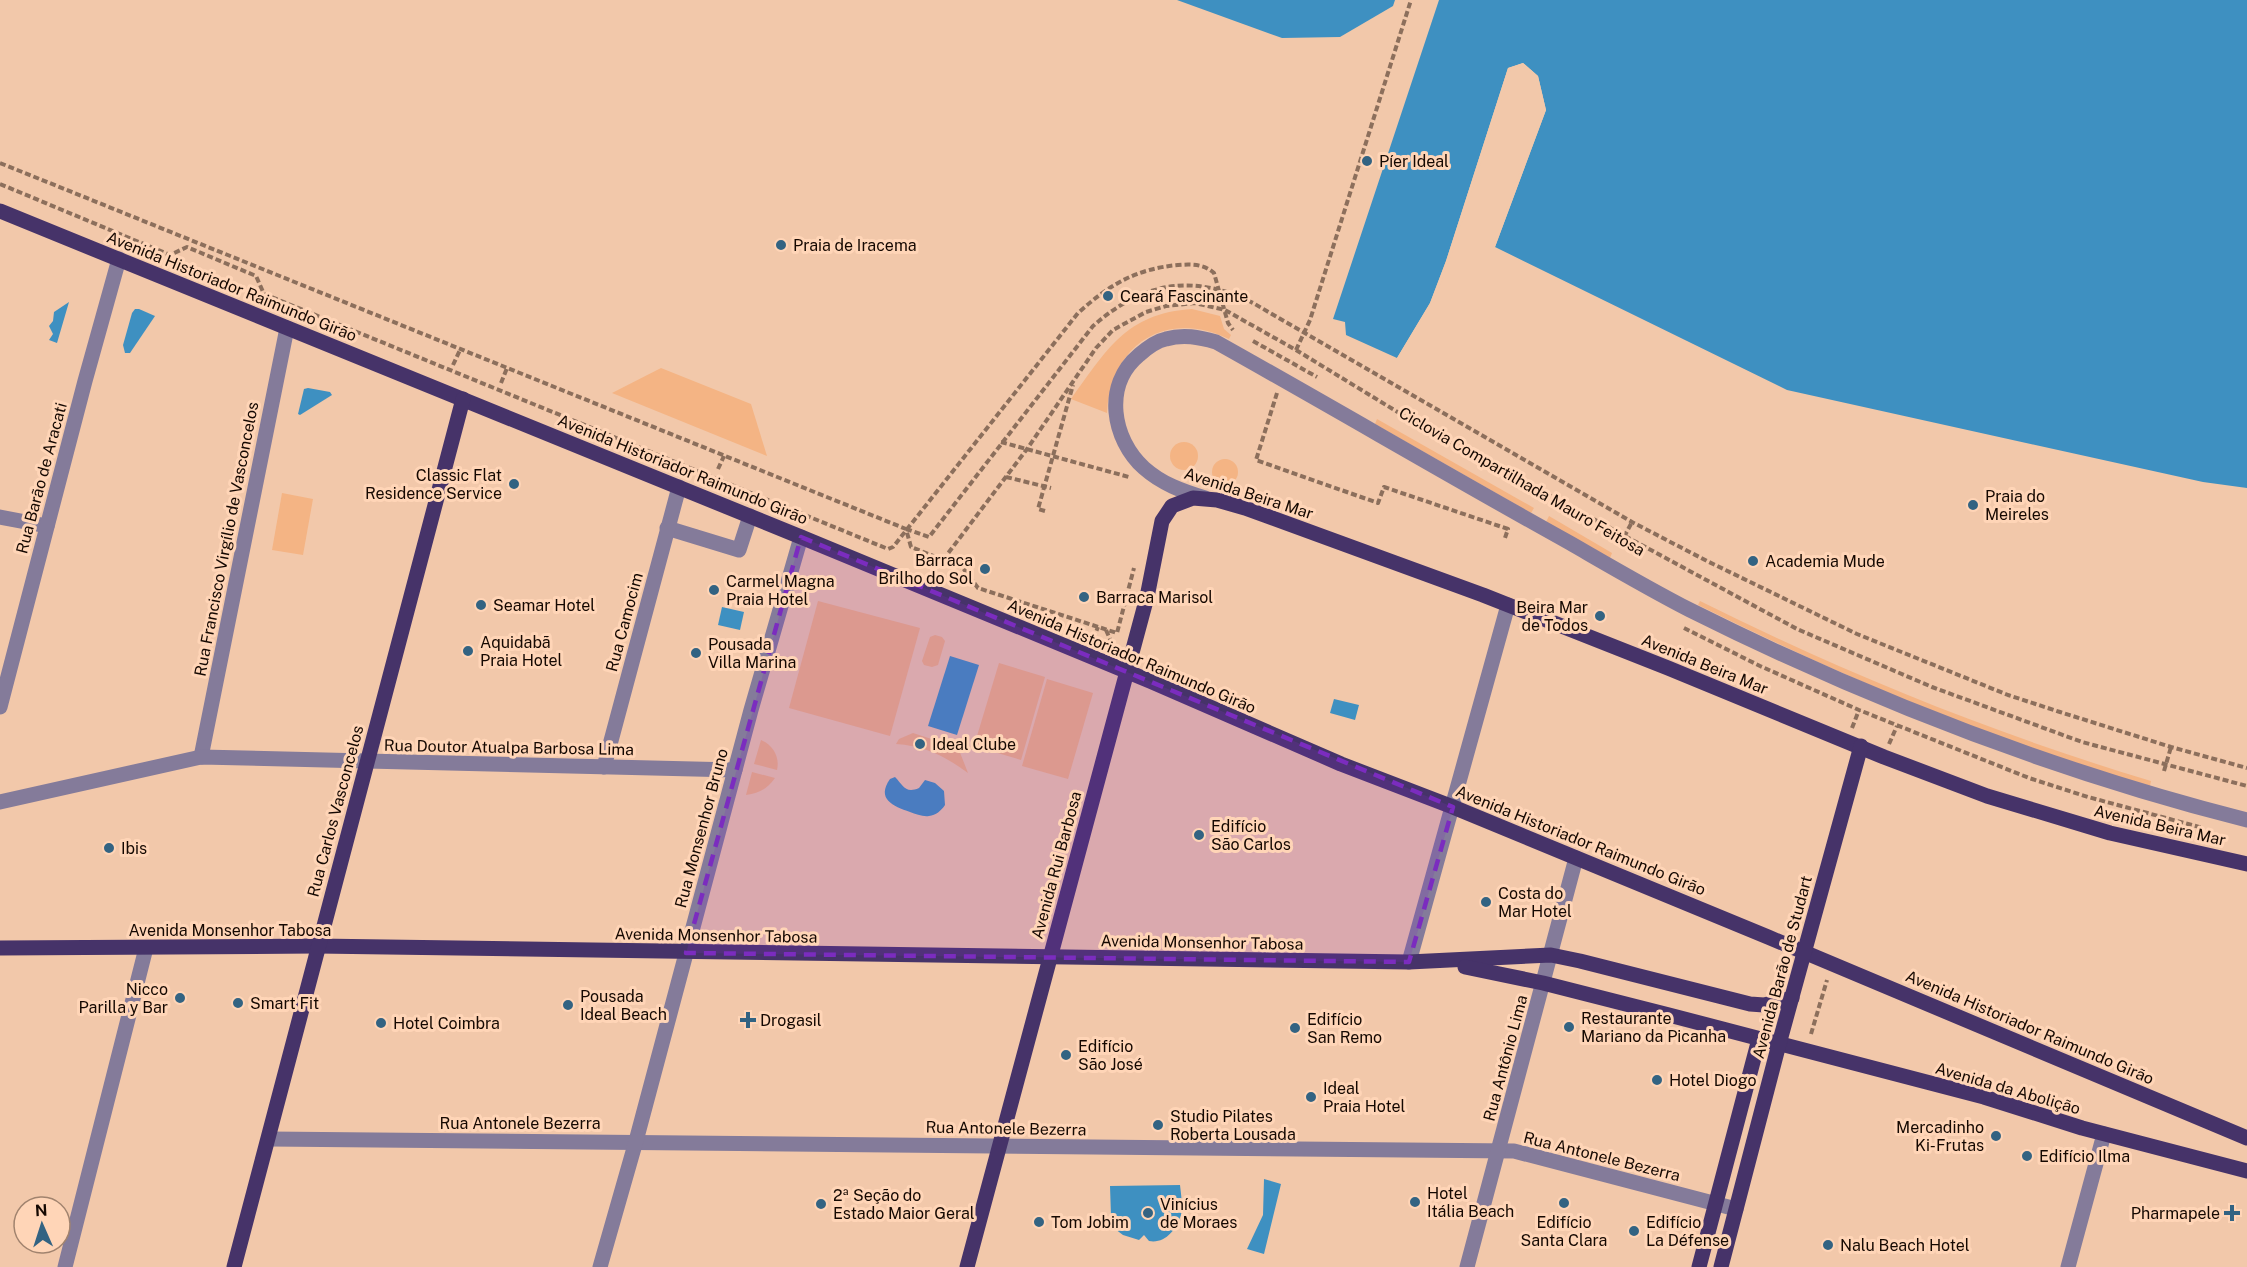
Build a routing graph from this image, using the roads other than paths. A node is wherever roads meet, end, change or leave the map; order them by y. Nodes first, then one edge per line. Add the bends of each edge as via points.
1 (0, 212) edge
2 (119, 259) junction
3 (287, 328) junction
4 (463, 399) junction
5 (679, 487) junction
6 (1205, 498) junction
7 (750, 516) junction
8 (0, 517) edge
9 (47, 526) junction
10 (667, 528) junction
11 (801, 537) junction
12 (1508, 605) junction
13 (1126, 672) junction
14 (0, 707) edge
15 (1861, 746) junction
16 (201, 757) junction
17 (367, 761) junction
18 (604, 767) junction
19 (735, 770) junction
20 (0, 802) edge
21 (1453, 807) junction
22 (2247, 820) edge
23 (1576, 858) junction
24 (2247, 864) edge
25 (317, 946) junction
26 (0, 948) edge
27 (146, 948) junction
28 (1804, 952) junction
29 (686, 953) junction
30 (1551, 956) junction
31 (1049, 958) junction
32 (1409, 962) junction
33 (1432, 962) junction
34 (1543, 982) junction
35 (1792, 998) junction
36 (1759, 1039) junction
37 (1779, 1044) junction
38 (2104, 1134) junction
39 (2247, 1138) edge
40 (269, 1139) junction
41 (636, 1142) junction
42 (1000, 1146) junction
43 (1499, 1152) junction
44 (2247, 1171) edge
45 (1715, 1204) junction
46 (1736, 1209) junction
47 (65, 1267) edge
48 (234, 1267) edge
49 (600, 1267) edge
50 (967, 1267) edge
51 (1467, 1267) edge
52 (1699, 1267) edge
53 (1721, 1267) edge
54 (2068, 1267) edge

1 - 2 main road, Avenida Historiador Raimundo Girão
2 - 3 main road, Avenida Historiador Raimundo Girão
2 - 9 street, Rua Barão de Aracati
3 - 4 main road, Avenida Historiador Raimundo Girão
3 - 16 street, Rua Francisco Virgílio de Vasconcelos
4 - 5 main road, Avenida Historiador Raimundo Girão
4 - 17 main road, Rua Carlos Vasconcelos
5 - 7 main road, Avenida Historiador Raimundo Girão
5 - 10 street, Rua Camocim
6 - 12 main road, Avenida Beira Mar via 1245,508
6 - 13 main road, Avenida Rui Barbosa via 1179,502 1162,521 1147,597
6 - 22 street, Avenida Beira Mar via 1158,479 1133,456 1120,434 1116,398 1122,376 1132,360 1165,339 1197,337 1216,342 1618,570 1770,649 1938,722 2063,767
7 - 10 street via 739,550
7 - 11 main road, Avenida Historiador Raimundo Girão
8 - 9 street
9 - 14 street, Rua Barão de Aracati
10 - 18 street, Rua Camocim
11 - 13 main road, Avenida Historiador Raimundo Girão
11 - 19 street, Rua Monsenhor Bruno
12 - 15 main road, Avenida Beira Mar
12 - 21 street
13 - 21 main road, Avenida Historiador Raimundo Girão
13 - 31 main road, Avenida Rui Barbosa
15 - 24 main road, Avenida Beira Mar via 2026,809 2110,833
15 - 28 main road, Avenida Barão de Studart
16 - 17 street, Rua Doutor Atualpa Barbosa Lima
16 - 20 street, Rua Doutor Atualpa Barbosa Lima
17 - 18 street, Rua Doutor Atualpa Barbosa Lima
17 - 25 main road, Rua Carlos Vasconcelos
18 - 19 street, Rua Doutor Atualpa Barbosa Lima
19 - 29 street, Rua Monsenhor Bruno
21 - 23 main road, Avenida Historiador Raimundo Girão
21 - 32 street
23 - 28 main road, Avenida Historiador Raimundo Girão
23 - 30 street, Rua Antônio Lima
25 - 27 main road, Avenida Monsenhor Tabosa
25 - 29 main road, Avenida Monsenhor Tabosa
25 - 40 main road, Rua Carlos Vasconcelos
26 - 27 main road, Avenida Monsenhor Tabosa
27 - 47 street
28 - 35 main road, Avenida Barão de Studart
28 - 39 main road, Avenida Historiador Raimundo Girão
29 - 31 main road, Avenida Monsenhor Tabosa
29 - 41 street, Rua Monsenhor Bruno
30 - 33 main road, Avenida Monsenhor Tabosa
30 - 34 street, Rua Antônio Lima
30 - 35 main road, Avenida Monsenhor Tabosa via 1750,1004
31 - 32 main road, Avenida Monsenhor Tabosa
31 - 42 main road, Avenida Rui Barbosa
32 - 33 main road, Avenida Monsenhor Tabosa
33 - 34 main road, Avenida Monsenhor Tabosa
34 - 36 main road, Avenida Monsenhor Tabosa
34 - 43 street, Rua Antônio Lima
35 - 37 main road, Avenida Barão de Studart
36 - 37 main road, Avenida da Abolição
36 - 45 main road, Avenida Barão de Studart
37 - 38 main road, Avenida da Abolição
37 - 46 main road, Avenida Barão de Studart
38 - 44 main road, Avenida da Abolição
38 - 54 street
40 - 41 street, Rua Antonele Bezerra
40 - 48 main road, Rua Carlos Vasconcelos
41 - 42 street, Rua Antonele Bezerra
41 - 49 street, Rua Monsenhor Bruno
42 - 43 street, Rua Antonele Bezerra
42 - 50 main road, Avenida Rui Barbosa
43 - 45 street, Rua Antonele Bezerra via 1519,1152
43 - 51 street, Rua Antônio Lima
45 - 46 street, Rua Antonele Bezerra
45 - 52 main road, Avenida Barão de Studart
46 - 53 main road, Avenida Barão de Studart

